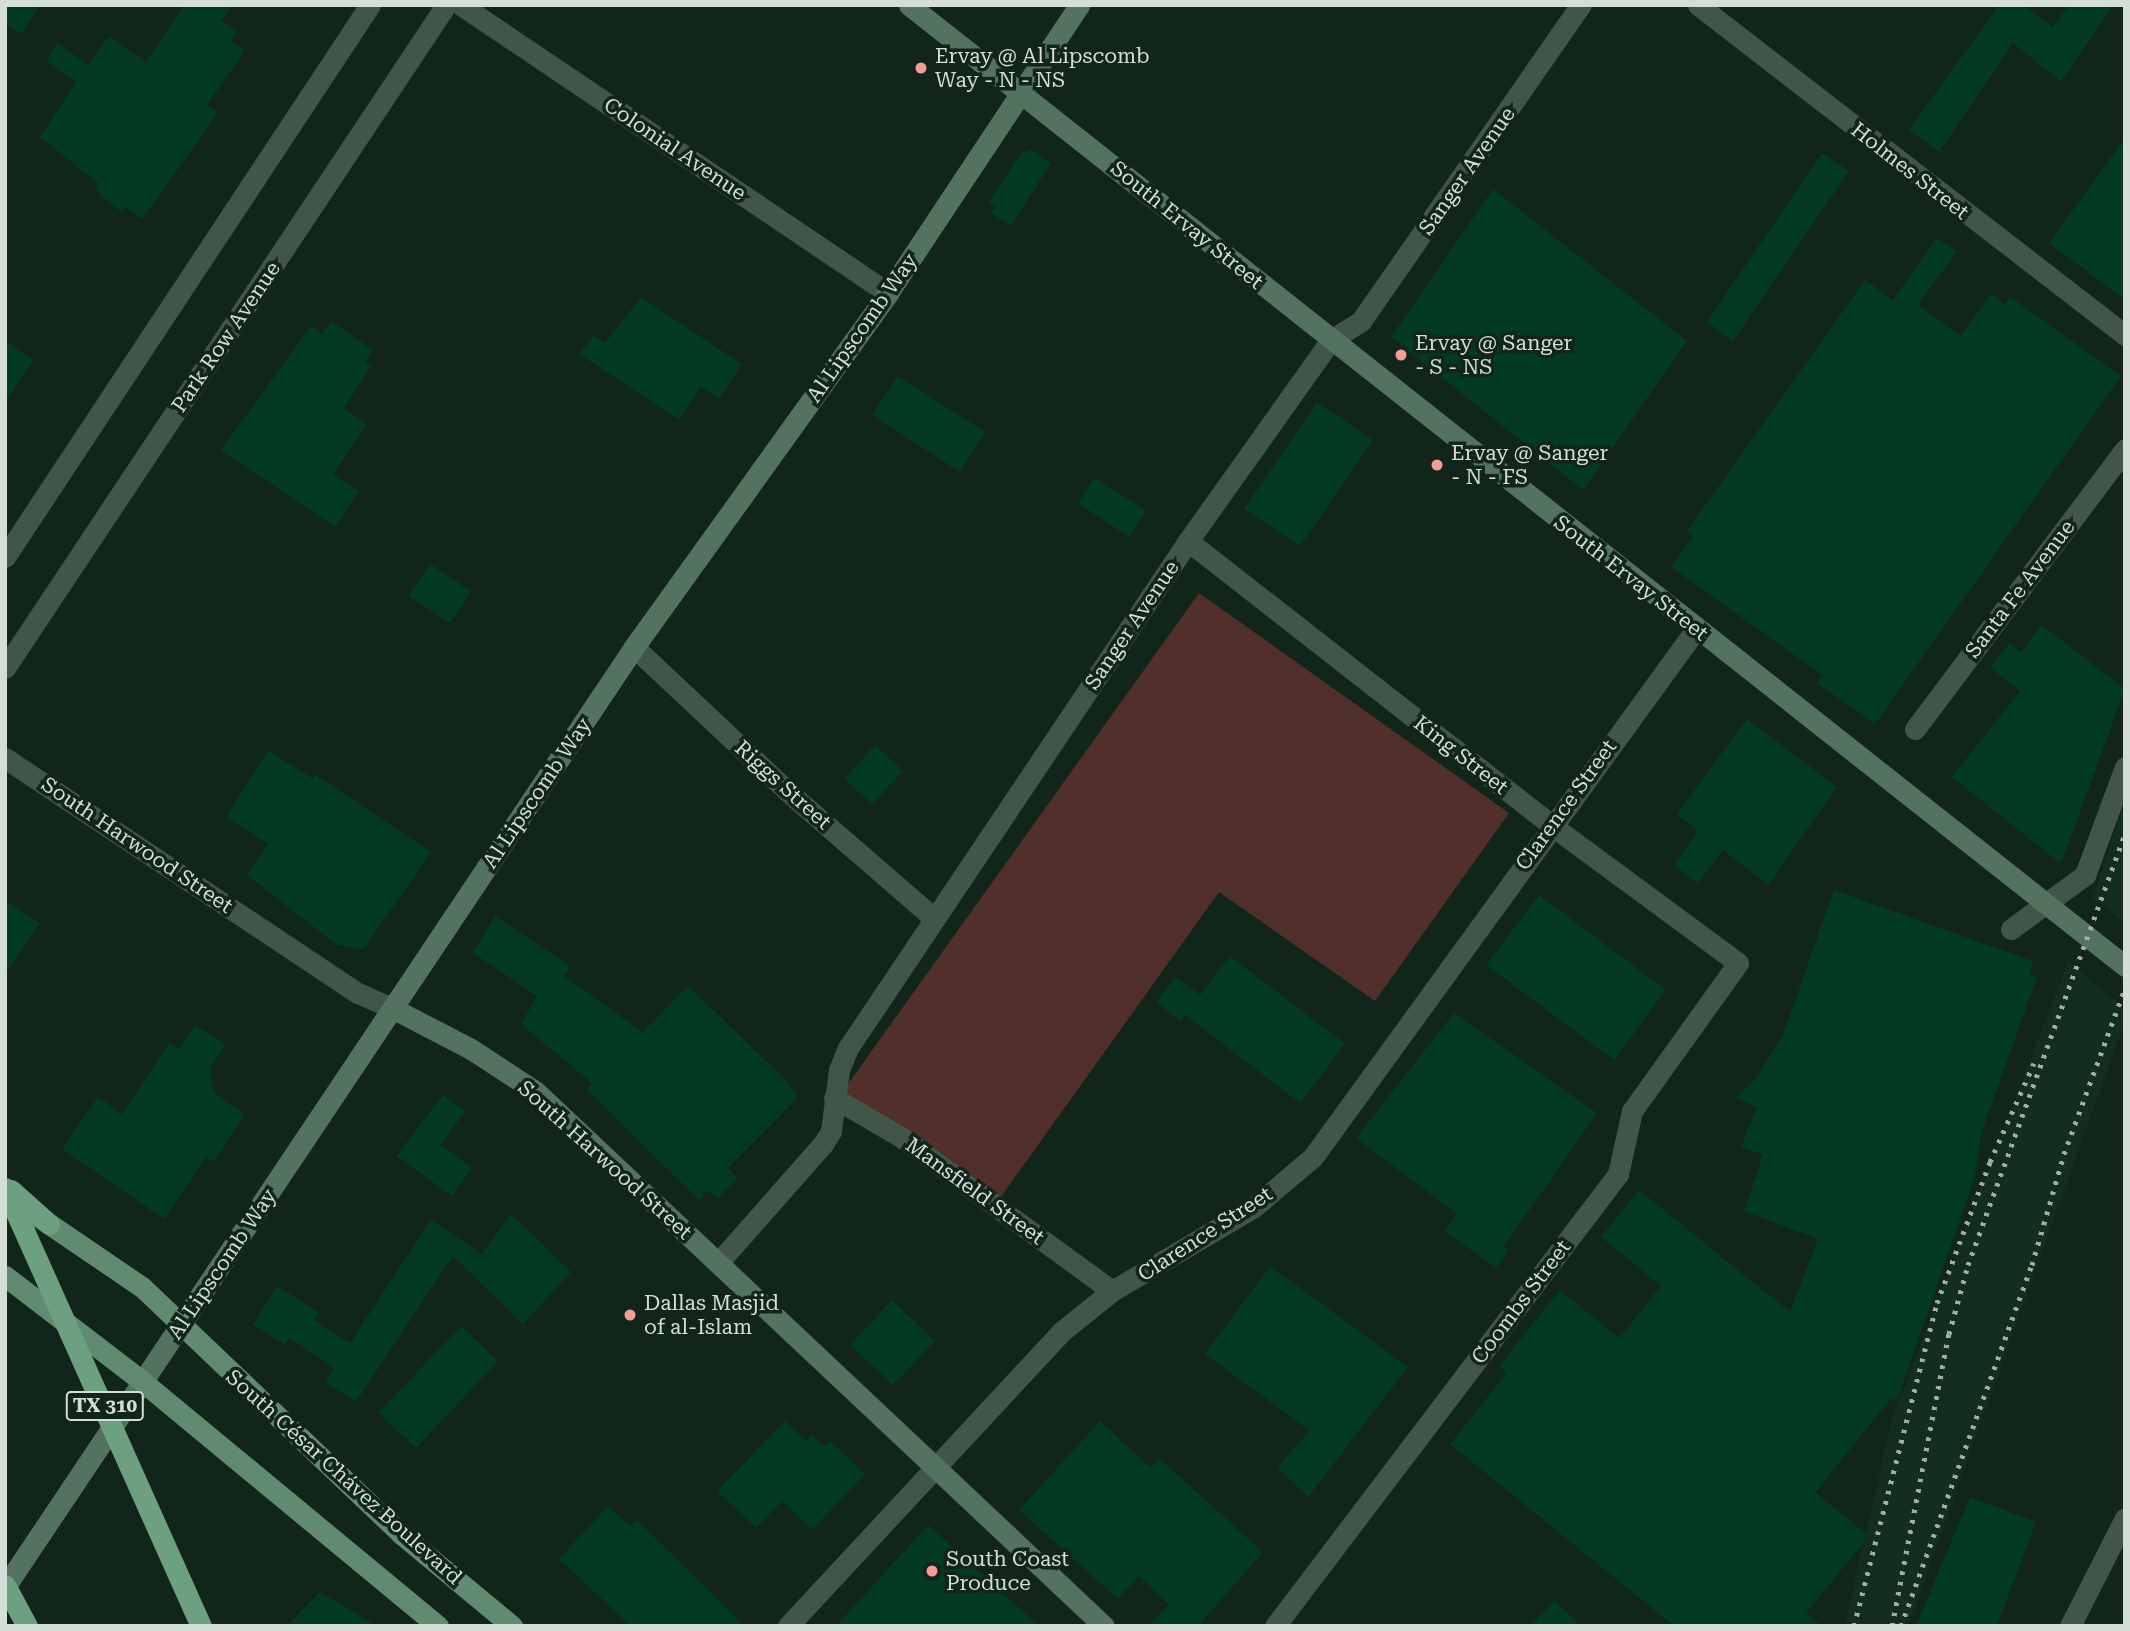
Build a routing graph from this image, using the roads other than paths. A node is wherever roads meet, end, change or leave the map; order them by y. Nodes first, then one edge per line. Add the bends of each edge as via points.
1 (370, 5) edge
2 (446, 5) edge
3 (461, 5) edge
4 (909, 5) edge
5 (1079, 5) edge
6 (1581, 5) edge
7 (1698, 5) edge
8 (1022, 93) junction
9 (888, 293) junction
10 (2125, 335) edge
11 (1331, 340) junction
12 (2125, 449) edge
13 (1188, 541) junction
14 (5, 557) edge
15 (1696, 629) junction
16 (634, 647) junction
17 (5, 668) edge
18 (1915, 729) dead end
19 (5, 758) edge
20 (2125, 767) edge
21 (1551, 825) junction
22 (935, 919) junction
23 (2011, 929) dead end
24 (1738, 963) joint
25 (2125, 966) edge
26 (394, 1009) junction
27 (834, 1098) junction
28 (5, 1186) edge
29 (5, 1194) edge
30 (49, 1224) junction
31 (718, 1263) junction
32 (5, 1276) edge
33 (1112, 1292) junction
34 (181, 1323) junction
35 (143, 1382) junction
36 (938, 1468) junction
37 (2125, 1518) edge
38 (2117, 1551) edge
39 (5, 1586) edge
40 (27, 1626) edge
41 (201, 1626) edge
42 (438, 1626) edge
43 (512, 1626) edge
44 (788, 1626) edge
45 (1104, 1626) edge
46 (1275, 1626) edge
47 (2070, 1626) edge

1 - 14 street
2 - 17 street, Park Row Avenue
3 - 9 street, Colonial Avenue
4 - 8 street, South Ervay Street
5 - 8 street, Al Lipscomb Way
6 - 11 street, Sanger Avenue via 1361,321
7 - 10 street, Holmes Street
8 - 9 street, Al Lipscomb Way
8 - 11 street, South Ervay Street
9 - 16 street, Al Lipscomb Way
11 - 13 street, Sanger Avenue
11 - 15 street, South Ervay Street
12 - 18 street, Santa Fe Avenue
13 - 21 street, King Street
13 - 22 street, Sanger Avenue
15 - 21 street, Clarence Street
15 - 25 street, South Ervay Street
16 - 22 street, Riggs Street via 794,797
16 - 26 street, Al Lipscomb Way
19 - 26 street, South Harwood Street via 358,993
20 - 23 street via 2091,864 2075,883
21 - 24 street, King Street
21 - 33 street, Clarence Street via 1313,1157 1254,1207
22 - 27 street, Sanger Avenue via 848,1048
24 - 46 street, Coombs Street via 1632,1111 1618,1174
26 - 31 street, South Harwood Street via 471,1049 535,1091
26 - 34 street, Al Lipscomb Way
27 - 31 street, Sanger Avenue via 831,1131 823,1144
27 - 33 street, Mansfield Street via 901,1137
28 - 30 highway
28 - 41 highway, TX 310
29 - 30 main road, South César Chávez Boulevard
30 - 34 main road, South César Chávez Boulevard via 142,1287
31 - 36 street, South Harwood Street
32 - 35 main road
33 - 36 street, Clarence Street via 1060,1332
34 - 35 street, Al Lipscomb Way
34 - 43 main road, South César Chávez Boulevard via 400,1533
35 - 39 street, Al Lipscomb Way
35 - 42 main road
36 - 44 street, Clarence Street
36 - 45 street, South Harwood Street
37 - 38 street
38 - 47 street
39 - 40 highway

